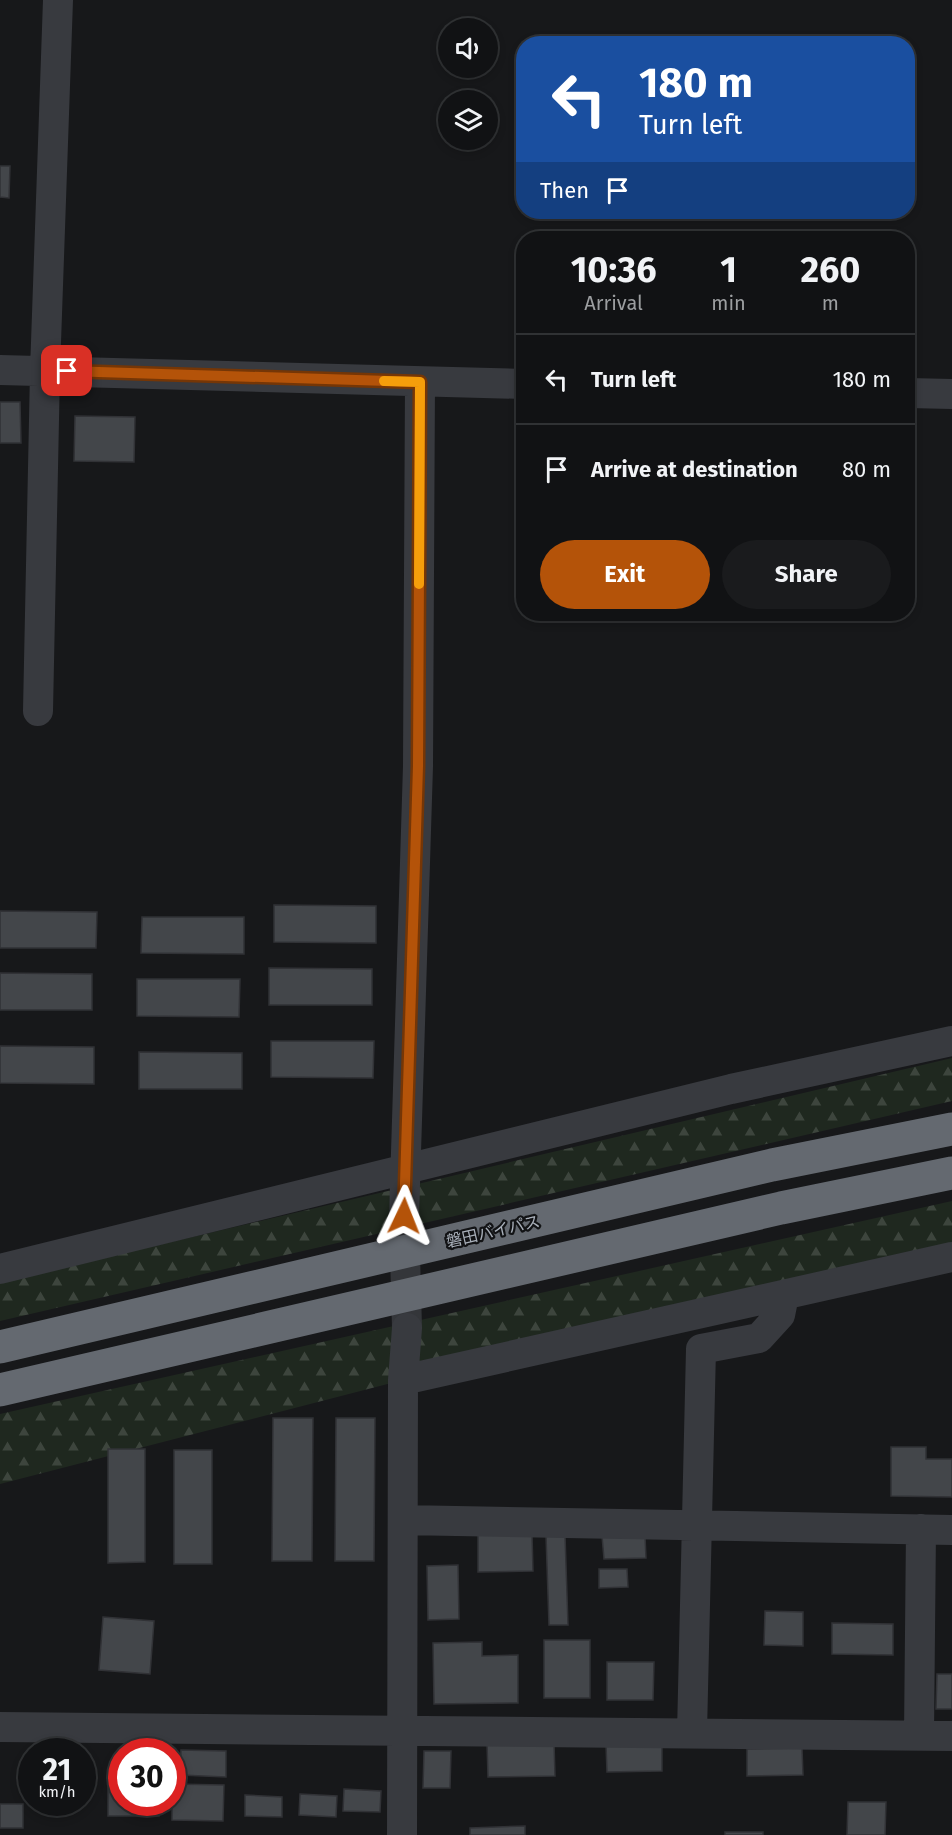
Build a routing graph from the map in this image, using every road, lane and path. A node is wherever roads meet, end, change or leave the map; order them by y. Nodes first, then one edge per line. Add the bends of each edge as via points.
1 (58, 0) edge
2 (0, 370) edge
3 (45, 371) junction
4 (420, 382) junction
5 (516, 384) edge
6 (915, 393) edge
7 (952, 394) edge
8 (38, 711) dead end
9 (952, 1041) edge
10 (952, 1129) edge
11 (406, 1170) junction
12 (952, 1173) edge
13 (404, 1216) tunnel mouth
14 (952, 1257) edge
15 (0, 1269) edge
16 (784, 1295) junction
17 (407, 1328) tunnel mouth
18 (0, 1347) edge
19 (403, 1380) junction
20 (0, 1390) edge
21 (403, 1520) junction
22 (697, 1525) junction
23 (921, 1530) junction
24 (952, 1530) edge
25 (0, 1727) edge
26 (402, 1729) junction
27 (692, 1733) junction
28 (919, 1735) junction
29 (952, 1736) edge
30 (402, 1835) edge

1 - 3 street
2 - 3 street
3 - 4 street
3 - 8 street
4 - 5 street
4 - 11 street via 418,766
6 - 7 street
9 - 11 street via 789,1076
10 - 18 highway, 磐田バイパス via 772,1165
11 - 13 street
11 - 15 street
12 - 20 highway via 781,1208
14 - 16 street
16 - 19 street
16 - 22 street via 780,1315 759,1338 701,1349
17 - 19 street
19 - 21 street
21 - 22 street
21 - 26 street
22 - 23 street
22 - 27 street
23 - 24 street
23 - 28 street
25 - 26 street
26 - 27 street
26 - 30 street
27 - 28 street
28 - 29 street

